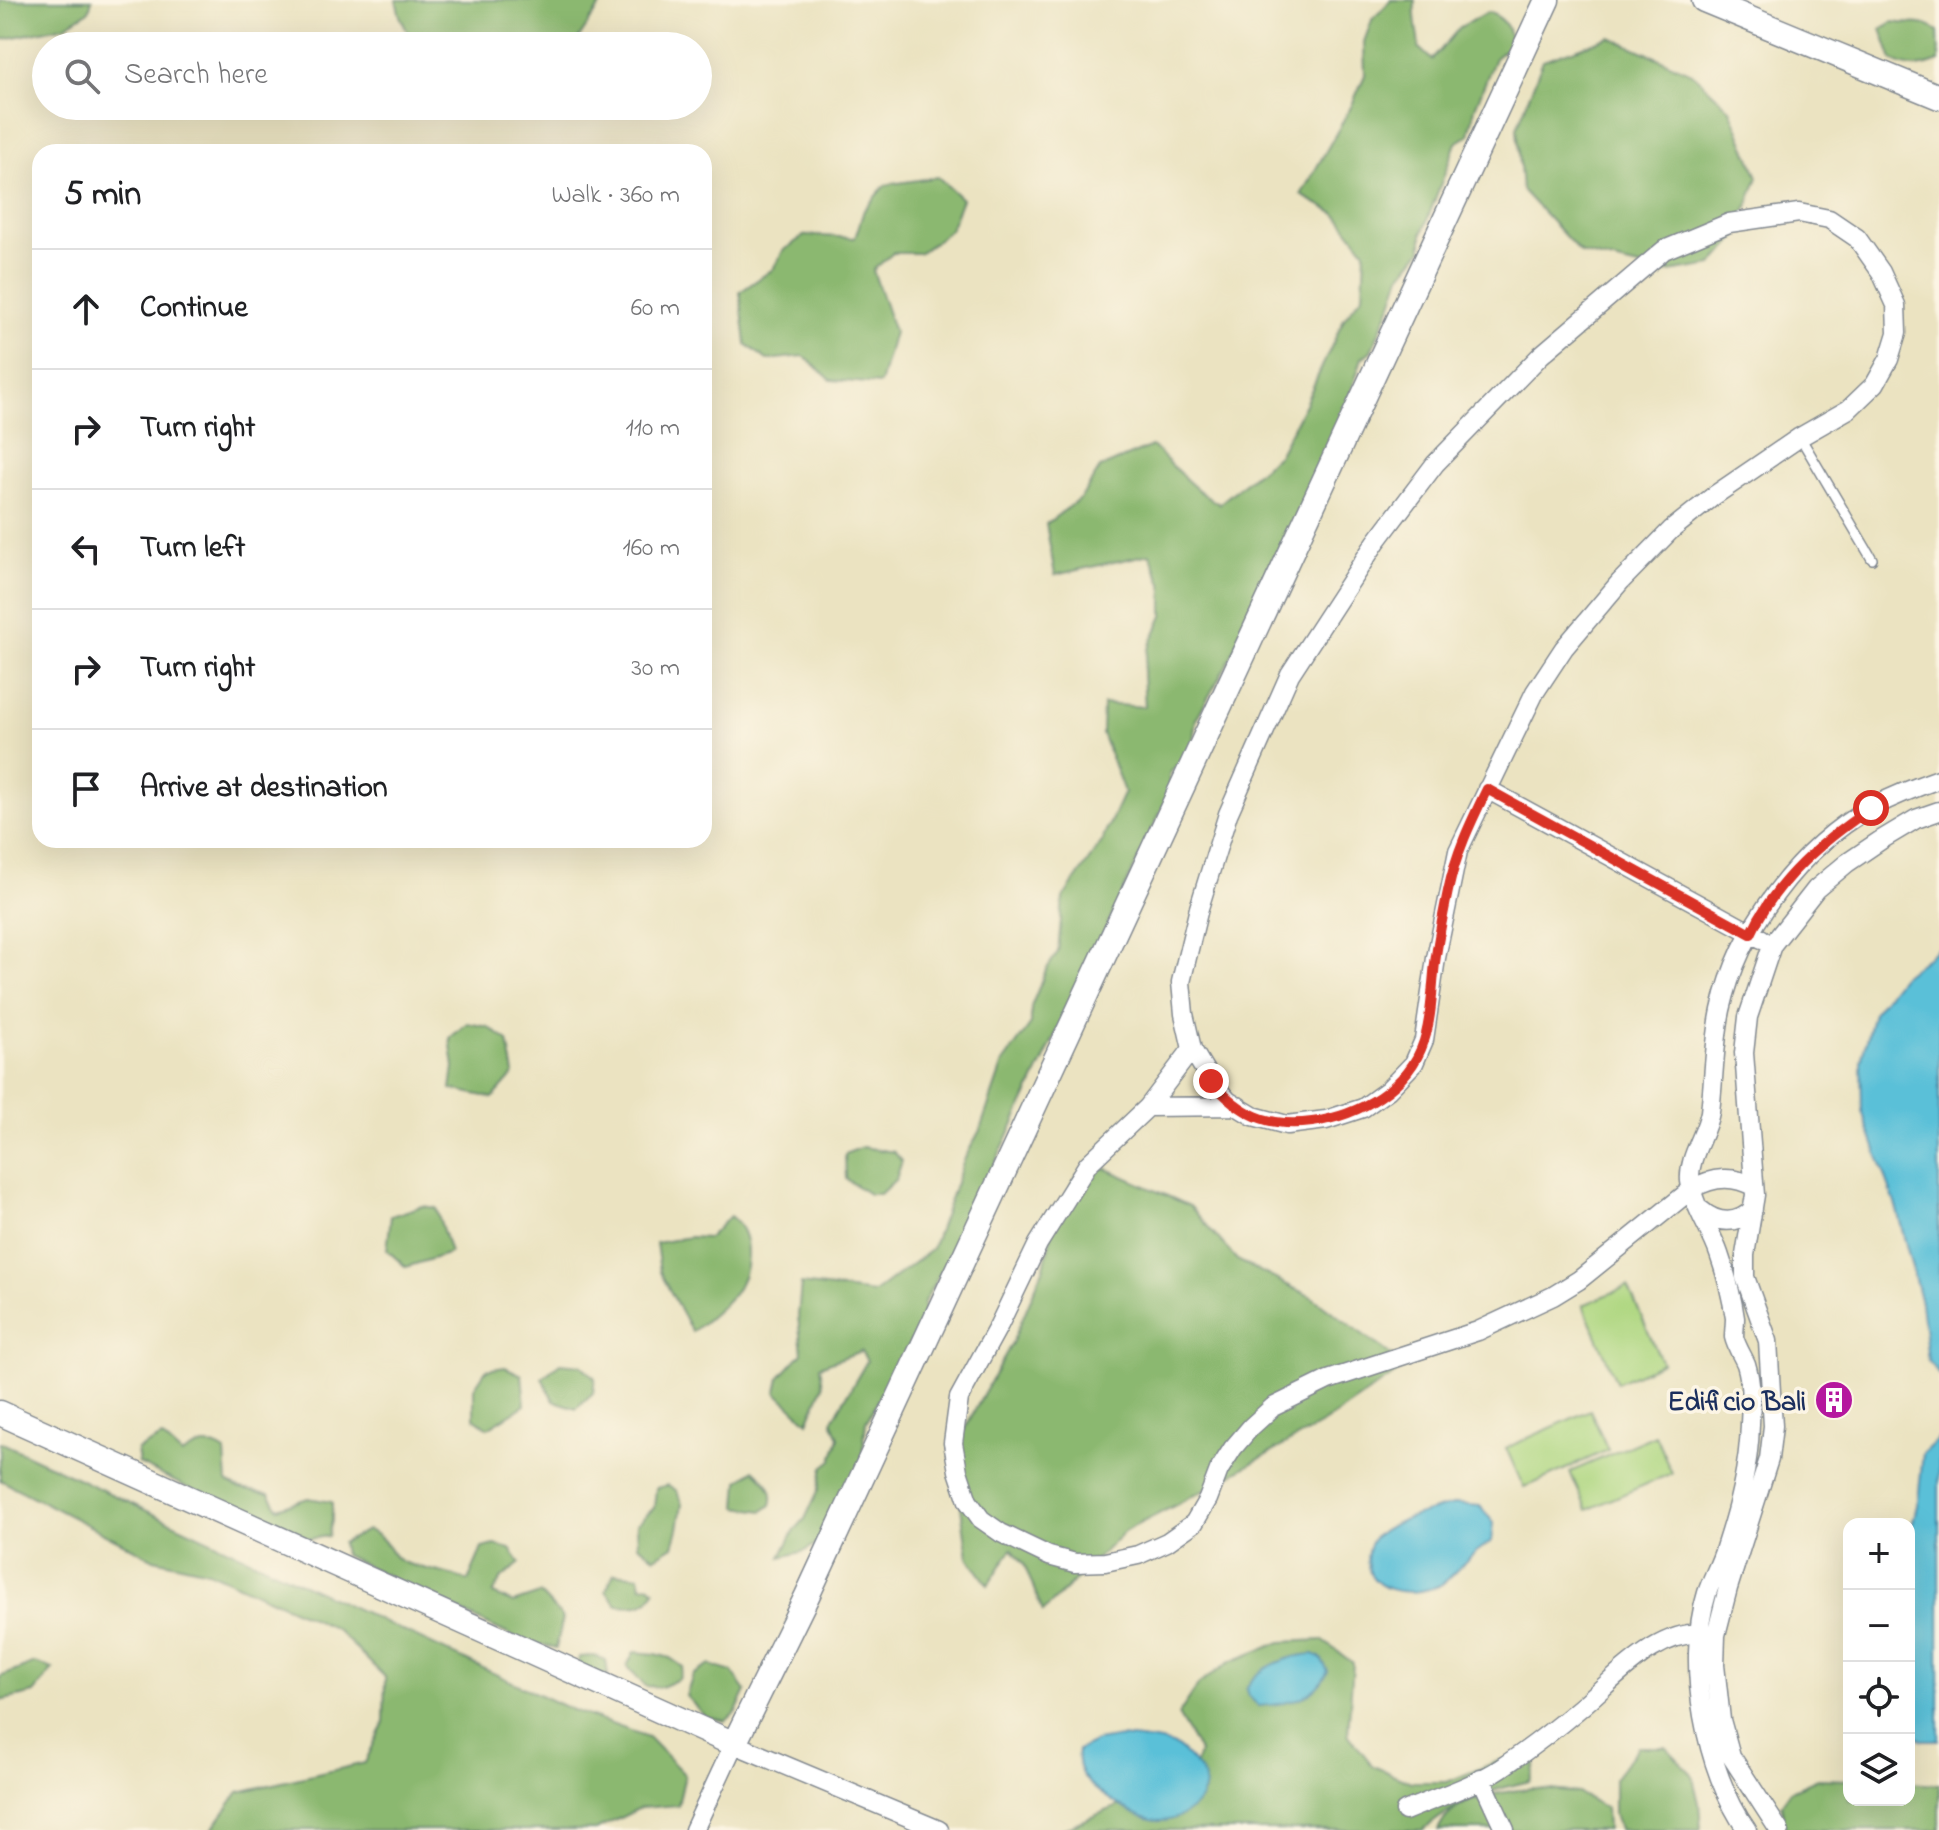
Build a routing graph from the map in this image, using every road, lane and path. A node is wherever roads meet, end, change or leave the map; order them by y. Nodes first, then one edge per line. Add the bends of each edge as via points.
1 (1547, 0) edge
2 (1704, 0) edge
3 (1939, 97) edge
4 (1800, 437) junction
5 (1872, 559) dead end
6 (1939, 779) edge
7 (1487, 789) junction
8 (1939, 811) edge
9 (1751, 934) junction
10 (1772, 945) junction
11 (1192, 1049) junction
12 (1238, 1106) junction
13 (1148, 1107) junction
14 (1754, 1187) junction
15 (1692, 1189) junction
16 (1753, 1209) junction
17 (1701, 1210) junction
18 (1758, 1316) junction
19 (1735, 1320) junction
20 (1768, 1344) junction
21 (1740, 1350) junction
22 (0, 1413) edge
23 (1708, 1634) junction
24 (734, 1744) junction
25 (1738, 1768) junction
26 (1719, 1774) junction
27 (1481, 1778) junction
28 (1405, 1811) dead end
29 (694, 1830) edge
30 (939, 1830) edge
31 (1505, 1830) edge
32 (1747, 1830) edge
33 (1779, 1830) edge

1 - 24 street
2 - 3 street
4 - 5 lane
4 - 7 street via 1671,530 1620,582 1535,692
4 - 11 street via 1849,409 1875,384 1897,333 1896,305 1881,272 1857,238 1829,219 1799,213 1729,223 1664,250 1541,355 1435,464 1376,542 1290,674 1228,814 1199,908 1181,982
6 - 9 street via 1871,808 1840,830 1803,861
7 - 9 street
7 - 12 street via 1458,851 1424,1040 1414,1063 1363,1108 1326,1120 1287,1125
8 - 10 street via 1916,819 1847,863 1816,889
9 - 10 street
9 - 15 street via 1721,1010 1709,1114 1691,1167
10 - 14 street via 1748,1017 1744,1053
11 - 12 street via 1211,1081
11 - 13 street
12 - 13 street
13 - 15 street via 1088,1164 1038,1244 959,1398 953,1443 968,1501 1001,1533 1075,1563 1138,1555 1194,1523 1233,1448 1273,1407 1328,1380 1478,1331 1553,1296
14 - 15 street via 1724,1179
14 - 16 street
15 - 17 street
16 - 17 street via 1730,1221
16 - 18 street via 1745,1266
17 - 19 street via 1720,1256
18 - 19 street
18 - 20 street
19 - 21 street
20 - 21 street via 1757,1352
20 - 23 street via 1773,1397 1769,1459
21 - 23 street via 1750,1397 1747,1464 1725,1550 1707,1593
22 - 24 street
23 - 25 street via 1721,1720
23 - 26 street via 1697,1663
23 - 27 street via 1661,1644 1642,1654 1566,1720
24 - 29 street
24 - 30 street
25 - 26 street
25 - 33 street
26 - 32 street
27 - 28 street
27 - 31 street

